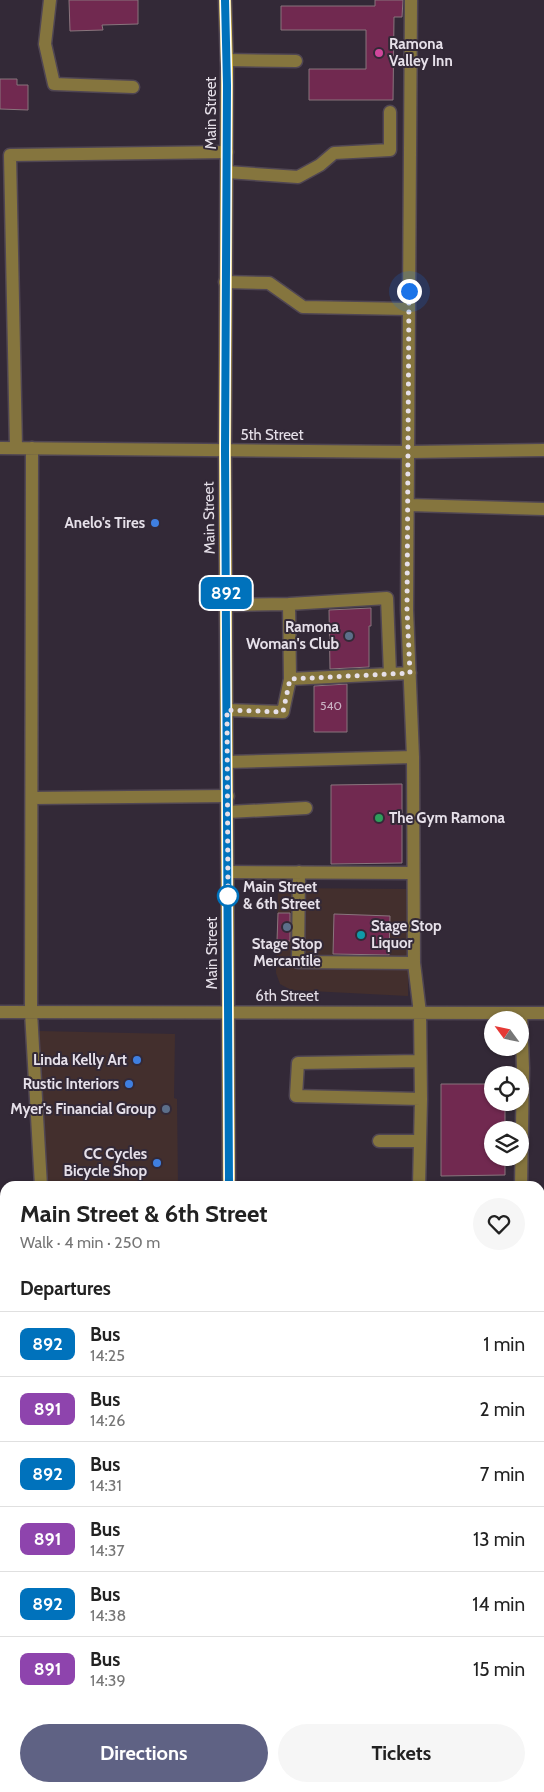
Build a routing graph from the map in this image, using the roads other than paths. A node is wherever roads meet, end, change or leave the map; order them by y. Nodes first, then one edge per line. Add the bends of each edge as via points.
1 (50, 0) edge
2 (225, 0) edge
3 (411, 0) edge
4 (227, 60) junction
5 (296, 61) dead end
6 (133, 87) dead end
7 (390, 112) dead end
8 (227, 152) junction
9 (227, 172) junction
10 (225, 282) junction
11 (409, 309) junction
12 (0, 448) edge
13 (16, 448) junction
14 (32, 448) junction
15 (544, 450) edge
16 (225, 451) junction
17 (410, 452) junction
18 (409, 505) junction
19 (544, 509) edge
20 (289, 604) junction
21 (226, 605) junction
22 (410, 673) junction
23 (390, 674) junction
24 (290, 679) junction
25 (227, 710) junction
26 (413, 757) junction
27 (227, 762) junction
28 (228, 796) junction
29 (32, 798) junction
30 (306, 808) dead end
31 (228, 812) junction
32 (228, 872) junction
33 (299, 872) junction
34 (414, 873) junction
35 (414, 963) junction
36 (0, 1012) edge
37 (31, 1012) junction
38 (229, 1012) junction
39 (420, 1013) junction
40 (484, 1013) edge
41 (529, 1013) edge
42 (544, 1013) edge
43 (523, 1056) edge
44 (420, 1061) junction
45 (421, 1099) junction
46 (378, 1141) dead end
47 (420, 1141) junction
48 (41, 1181) edge
49 (229, 1181) edge
50 (419, 1181) edge
51 (522, 1181) edge

1 - 6 street via 45,44 54,84
2 - 4 main road, Main Street
3 - 11 street
4 - 5 street
4 - 8 main road, Main Street
7 - 9 street via 390,150 334,153 298,177
8 - 9 main road, Main Street
8 - 13 street via 10,155
9 - 10 main road, Main Street
10 - 11 street via 270,283 303,307
10 - 16 main road, Main Street
11 - 17 street
12 - 13 street, 5th Street
13 - 14 street, 5th Street
14 - 16 street, 5th Street
14 - 29 street
15 - 17 street, 5th Street
16 - 17 street, 5th Street
16 - 21 main road, Main Street
17 - 18 street
18 - 19 street
18 - 22 street via 407,610
20 - 21 street
20 - 23 street via 387,598
20 - 24 street
21 - 25 main road, Main Street
22 - 23 street
22 - 26 street
23 - 24 street
24 - 25 street via 283,712
25 - 27 main road, Main Street
26 - 27 street
26 - 34 street
27 - 28 main road, Main Street
28 - 29 street
28 - 31 main road, Main Street
29 - 37 street
30 - 31 street
31 - 32 main road, Main Street
32 - 33 street
32 - 38 main road, Main Street
33 - 34 street
33 - 35 street via 298,962
34 - 35 street
35 - 39 street
36 - 37 street, 6th Street
37 - 38 street, 6th Street
37 - 48 street
38 - 39 street, 6th Street
38 - 49 main road, Main Street
39 - 40 street, 6th Street
39 - 44 street
41 - 42 street, 6th Street
43 - 51 street
44 - 45 street
44 - 45 street via 298,1063 296,1096
45 - 47 street
46 - 47 street
47 - 50 street

